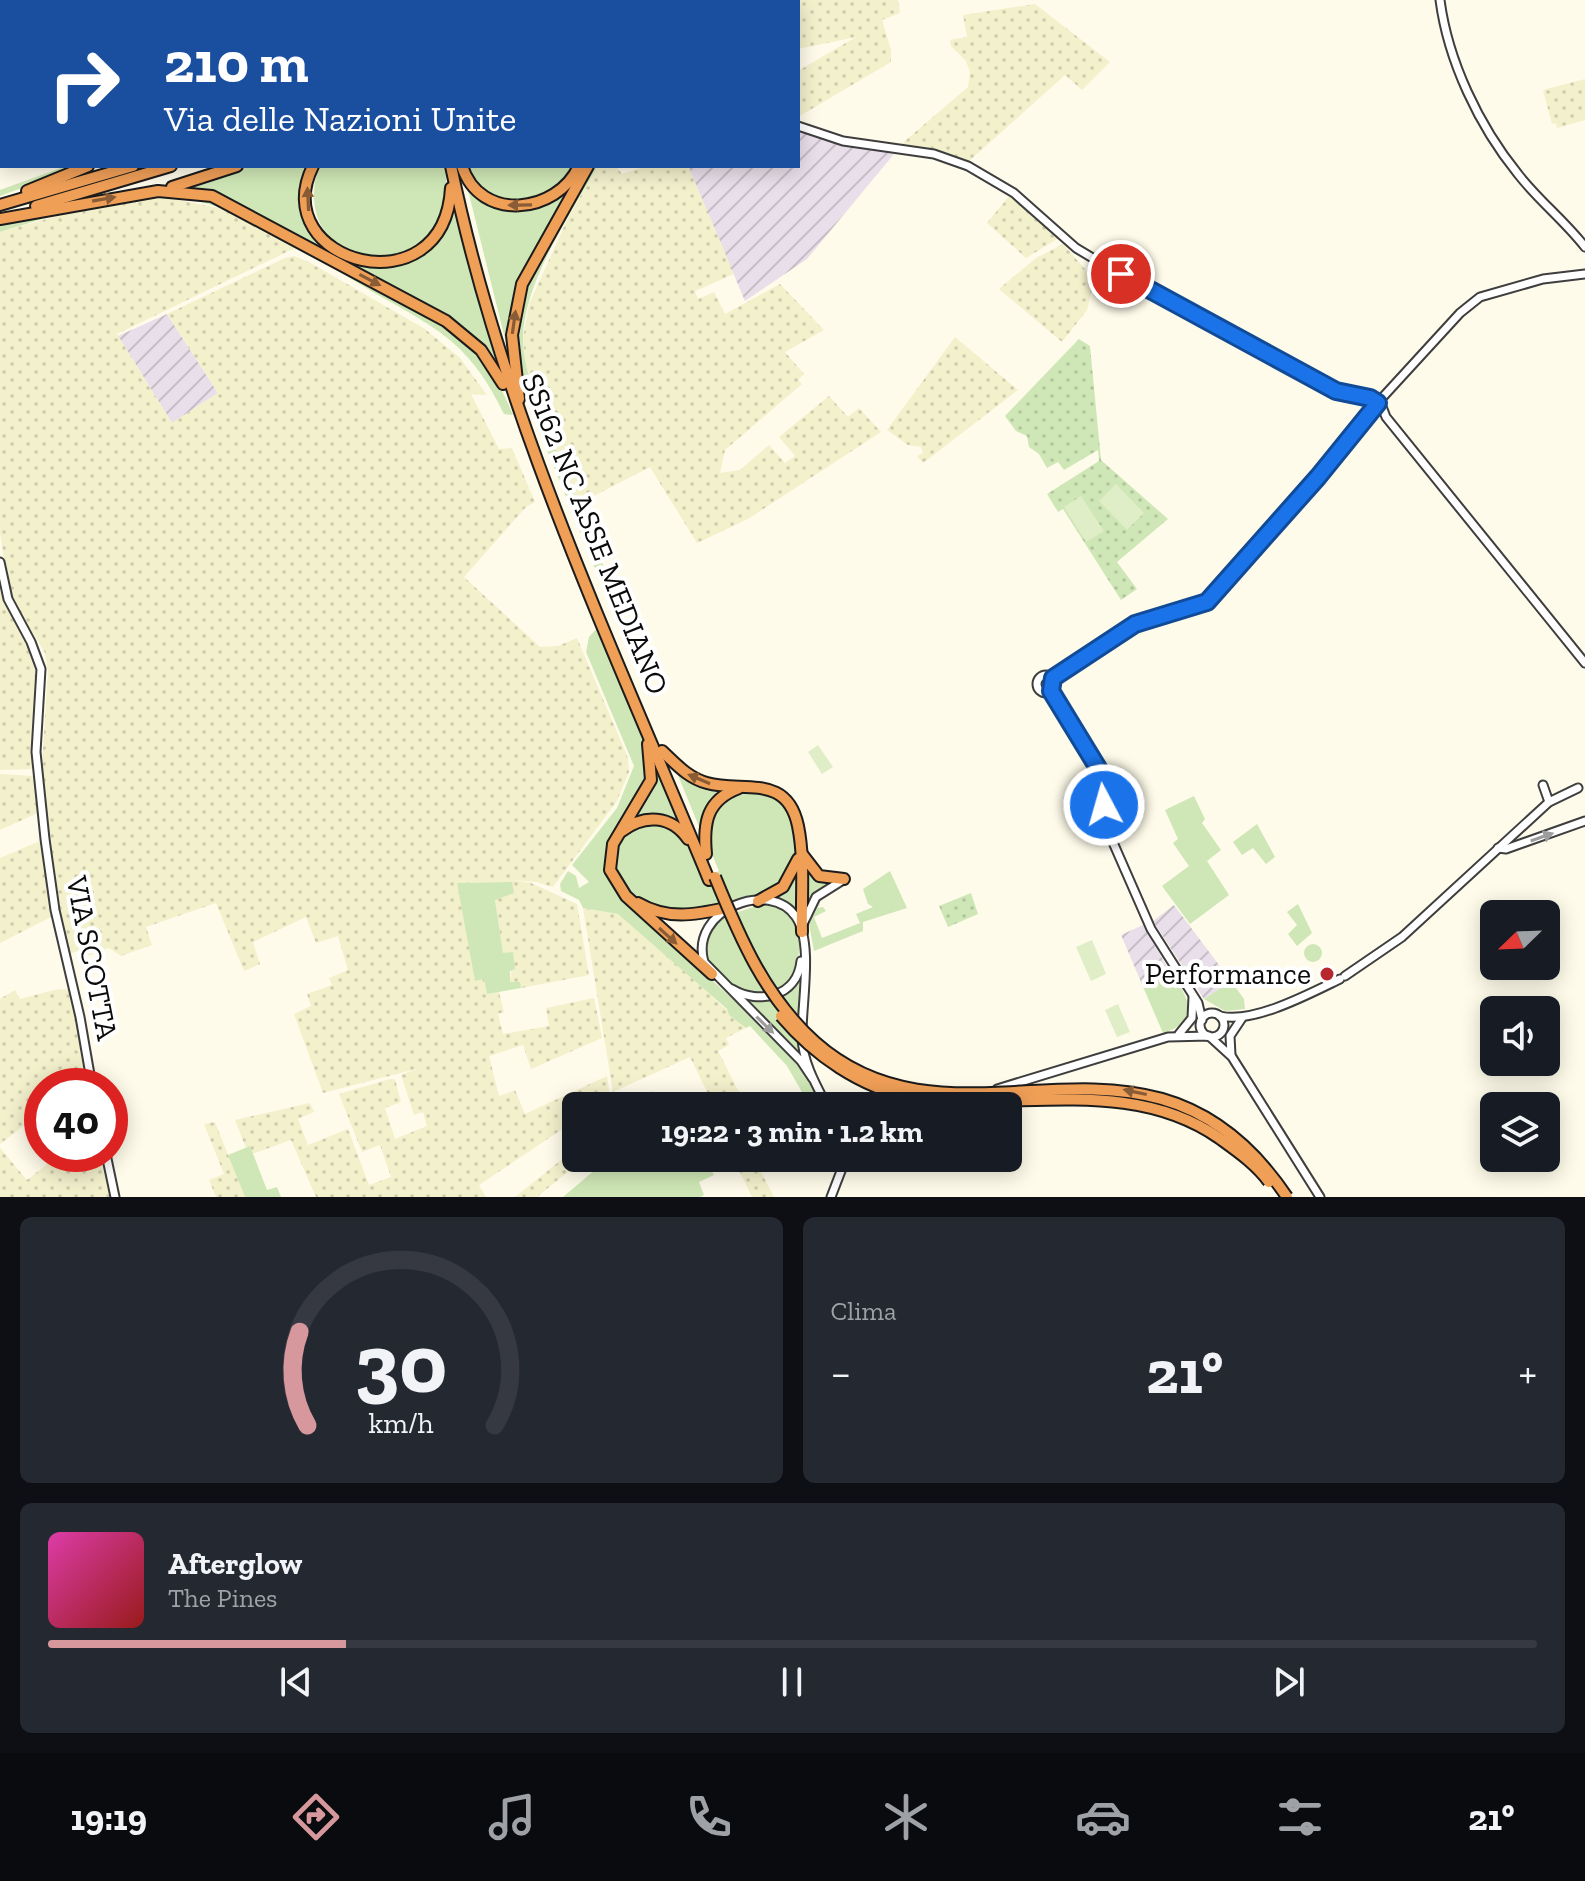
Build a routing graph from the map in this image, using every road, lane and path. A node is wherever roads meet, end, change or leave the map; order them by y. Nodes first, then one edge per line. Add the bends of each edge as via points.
1 (1440, 0) edge
2 (800, 127) edge
3 (83, 168) edge
4 (126, 168) edge
5 (164, 168) edge
6 (231, 168) edge
7 (313, 168) edge
8 (450, 168) edge
9 (450, 168) edge
10 (460, 168) edge
11 (461, 168) edge
12 (578, 168) edge
13 (587, 168) edge
14 (158, 191) junction
15 (0, 203) edge
16 (0, 218) edge
17 (1585, 247) edge
18 (1585, 274) edge
19 (1379, 401) junction
20 (517, 402) junction
21 (0, 562) edge
22 (1585, 663) edge
23 (1053, 678) junction
24 (1051, 691) junction
25 (644, 722) junction
26 (662, 751) junction
27 (1105, 783) junction
28 (745, 785) junction
29 (1543, 785) dead end
30 (1580, 788) edge
31 (1112, 791) junction
32 (1104, 797) junction
33 (1549, 802) junction
34 (1585, 821) edge
35 (1103, 824) junction
36 (617, 835) junction
37 (1500, 846) junction
38 (800, 850) junction
39 (702, 853) junction
40 (712, 879) junction
41 (844, 879) joint
42 (626, 896) junction
43 (758, 901) junction
44 (726, 908) junction
45 (802, 932) junction
46 (803, 946) junction
47 (712, 974) junction
48 (723, 984) junction
49 (1195, 999) junction
50 (1216, 1014) junction
51 (1242, 1018) junction
52 (1202, 1020) junction
53 (1222, 1033) junction
54 (1179, 1034) junction
55 (1209, 1036) junction
56 (1230, 1055) junction
57 (89, 1068) edge
58 (813, 1079) junction
59 (820, 1092) edge
60 (985, 1092) edge
61 (110, 1172) edge
62 (841, 1174) edge
63 (115, 1197) edge
64 (831, 1197) edge
65 (1279, 1197) edge
66 (1287, 1197) edge
67 (1320, 1197) edge

1 - 17 street via 1452,54 1496,143
2 - 19 street via 843,141 934,154 968,166 1014,193 1076,248 1159,298 1209,319 1336,391
3 - 15 highway
4 - 15 highway
5 - 16 highway
6 - 14 highway
8 -> 7 highway via 451,199 435,236 410,256 379,263 339,253 316,230 306,200
9 - 20 highway, SS162 NC ASSE MEDIANO via 488,322
10 - 20 highway, SS162 NC ASSE MEDIANO
12 -> 11 highway via 555,196 522,206 488,198
20 -> 13 highway via 512,335 522,284
16 -> 14 highway
14 -> 20 highway via 193,192 233,205 446,321 481,350
18 - 19 street via 1543,279 1480,297
19 - 22 street via 1386,417
19 - 23 street via 1207,602 1148,618
20 - 25 highway, SS162 NC ASSE MEDIANO
20 - 26 highway, SS162 NC ASSE MEDIANO
21 - 57 street, VIA SCOTTA via 8,599 41,669 36,752 45,839
23 - 24 street
23 - 24 street via 1043,675 1037,682 1043,692
24 - 27 street
25 - 36 highway via 651,780
25 - 39 highway, SS162 NC ASSE MEDIANO
28 -> 26 highway via 701,781
26 - 39 highway, SS162 NC ASSE MEDIANO
27 - 31 street
27 - 32 street
28 - 38 highway via 766,788 790,806
28 - 39 highway via 723,795 707,814
29 - 33 street
30 - 33 street
31 - 32 street
31 - 35 street via 1117,798
32 - 35 street via 1103,808 1094,817
33 - 37 street
37 -> 34 street via 1506,849
35 - 49 street via 1151,929
36 - 39 highway via 643,819 660,819 679,828
36 - 42 highway via 610,870
37 - 51 street via 1402,937 1342,978
38 - 41 highway via 819,876
38 - 43 highway via 788,882
38 - 45 highway
39 - 40 highway, SS162 NC ASSE MEDIANO
40 - 65 highway, SS162 NC ASSE MEDIANO, bridge via 745,963 761,989 814,1050 872,1085 913,1098 1121,1101 1166,1110 1240,1153
66 -> 40 highway, SS162 NC ASSE MEDIANO, bridge via 1239,1140 1165,1099 1105,1088 949,1094 903,1087 837,1057 784,1009 752,961
41 - 45 street via 816,897
42 - 44 highway via 670,914
42 -> 47 highway
43 - 44 street
43 - 45 street via 788,909
44 - 47 street via 711,920 701,940
45 - 46 street
46 - 48 street via 796,977 782,992 747,997
46 - 58 street via 802,1040
47 - 48 street
48 -> 58 street
49 - 50 street
49 - 52 street
49 - 54 street via 1192,1018
50 - 51 street
50 - 52 street
50 - 53 street via 1224,1023
51 - 56 street via 1230,1036
52 - 55 street via 1201,1030
53 - 55 street
53 - 56 street
54 - 55 street
54 - 60 street
55 - 56 street
56 - 67 street
58 - 59 street
61 - 63 street
62 - 64 street

